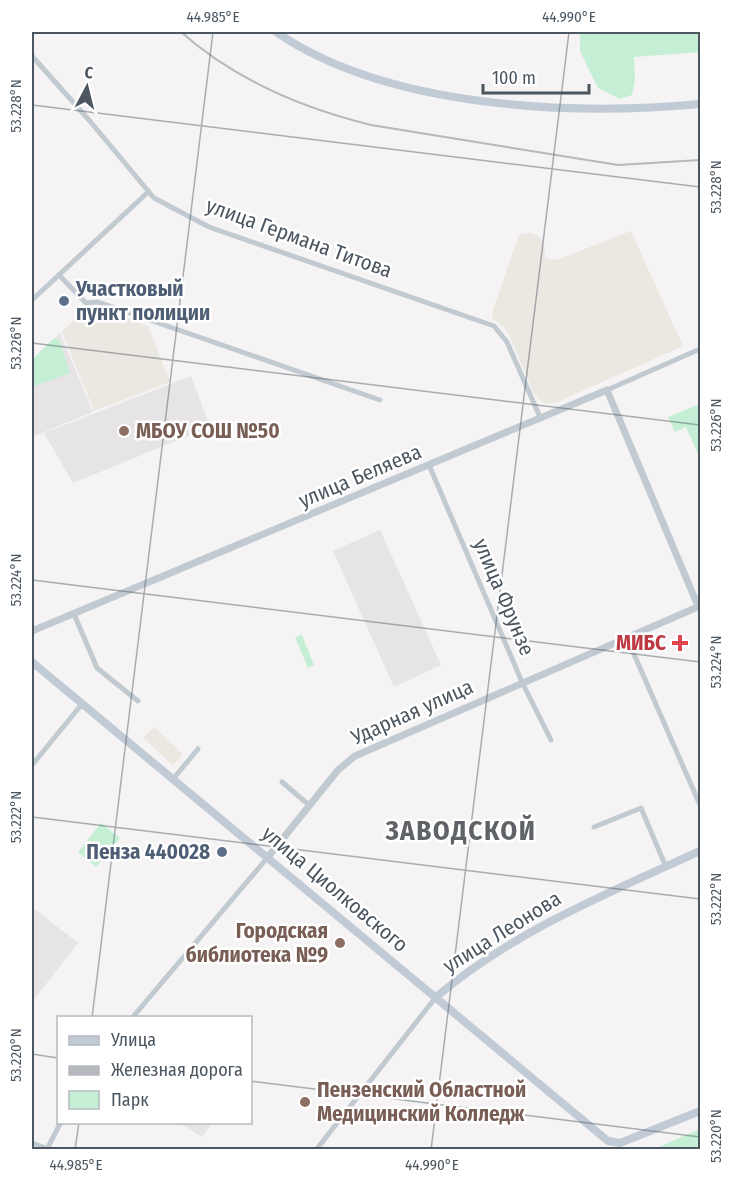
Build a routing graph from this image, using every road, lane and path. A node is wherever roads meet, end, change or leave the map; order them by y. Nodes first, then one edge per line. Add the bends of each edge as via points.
1 (276, 32) edge
2 (32, 56) edge
3 (700, 104) edge
4 (147, 194) junction
5 (58, 275) junction
6 (32, 300) edge
7 (700, 349) edge
8 (607, 390) junction
9 (380, 400) dead end
10 (540, 417) junction
11 (429, 465) junction
12 (699, 606) edge
13 (74, 614) junction
14 (32, 631) edge
15 (626, 636) junction
16 (32, 662) edge
17 (522, 681) junction
18 (138, 701) dead end
19 (82, 704) junction
20 (551, 740) dead end
21 (198, 749) dead end
22 (32, 765) edge
23 (173, 779) junction
24 (282, 782) dead end
25 (310, 806) junction
26 (700, 806) edge
27 (594, 827) dead end
28 (700, 851) edge
29 (268, 857) junction
30 (666, 867) junction
31 (436, 997) junction
32 (133, 1016) edge
33 (700, 1111) edge
34 (59, 1124) edge
35 (32, 1143) edge
36 (50, 1148) edge
37 (316, 1149) edge

1 - 3 main road via 340,67 472,100 645,110
2 - 4 street
4 - 5 street
4 - 10 street, улица Германа Титова via 209,227 494,326 507,342
5 - 6 street
5 - 9 street via 86,303 98,302
7 - 8 street, улица Беляева
8 - 10 street, улица Беляева
8 - 12 street
10 - 11 street, улица Беляева
11 - 13 street, улица Беляева
11 - 17 street, улица Фрунзе
12 - 15 street, Ударная улица
13 - 14 street, улица Беляева
13 - 18 street via 97,668
15 - 17 street, Ударная улица
15 - 26 street
16 - 19 main road, улица Циолковского
17 - 20 street, улица Фрунзе
17 - 25 street, Ударная улица via 355,756 338,770
19 - 22 street
19 - 23 main road, улица Циолковского
21 - 23 street
23 - 29 main road, улица Циолковского
24 - 25 street
25 - 29 street, Ударная улица
27 - 30 street via 641,808
28 - 30 main road, улица Леонова
29 - 31 main road, улица Циолковского
29 - 32 street, Ударная улица
30 - 31 main road, улица Леонова via 563,913 471,969
31 - 33 main road, улица Циолковского via 608,1141 615,1144
31 - 37 street, улица Леонова
34 - 36 street
35 - 36 street

